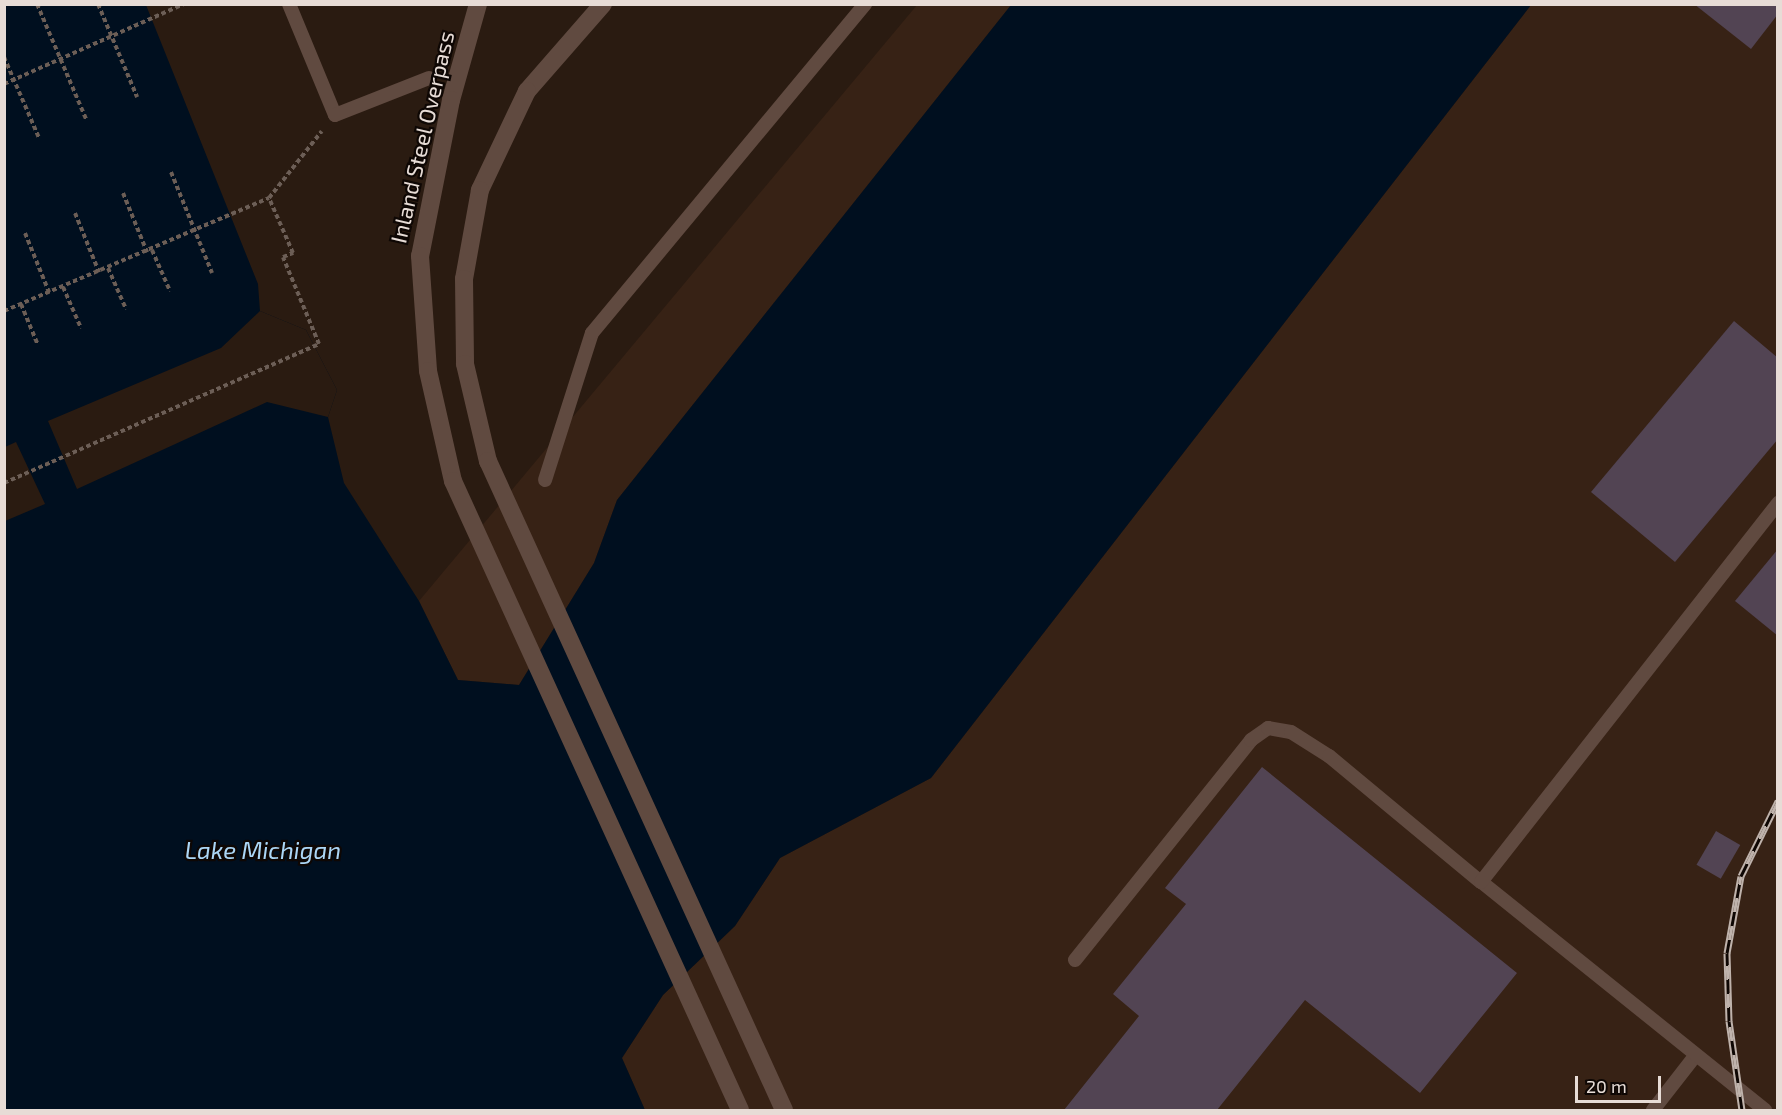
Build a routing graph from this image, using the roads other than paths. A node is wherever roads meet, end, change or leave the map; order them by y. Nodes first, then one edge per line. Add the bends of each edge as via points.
1 (289, 4) edge
2 (478, 4) edge
3 (603, 4) edge
4 (865, 4) edge
5 (429, 78) dead end
6 (544, 480) dead end
7 (1778, 503) edge
8 (1481, 882) junction
9 (1075, 960) dead end
10 (1695, 1056) junction
11 (740, 1110) edge
12 (784, 1110) edge
13 (1653, 1110) edge
14 (1766, 1110) edge

1 - 5 lane via 335,115
2 - 11 street, Inland Steel Overpass via 451,100 420,256 428,371 453,481
3 - 12 street via 527,91 480,190 464,279 465,364 488,461
4 - 6 lane via 592,333
7 - 8 lane
8 - 9 lane via 1329,756 1291,732 1268,728 1251,740
8 - 10 lane
10 - 13 lane
10 - 14 lane

